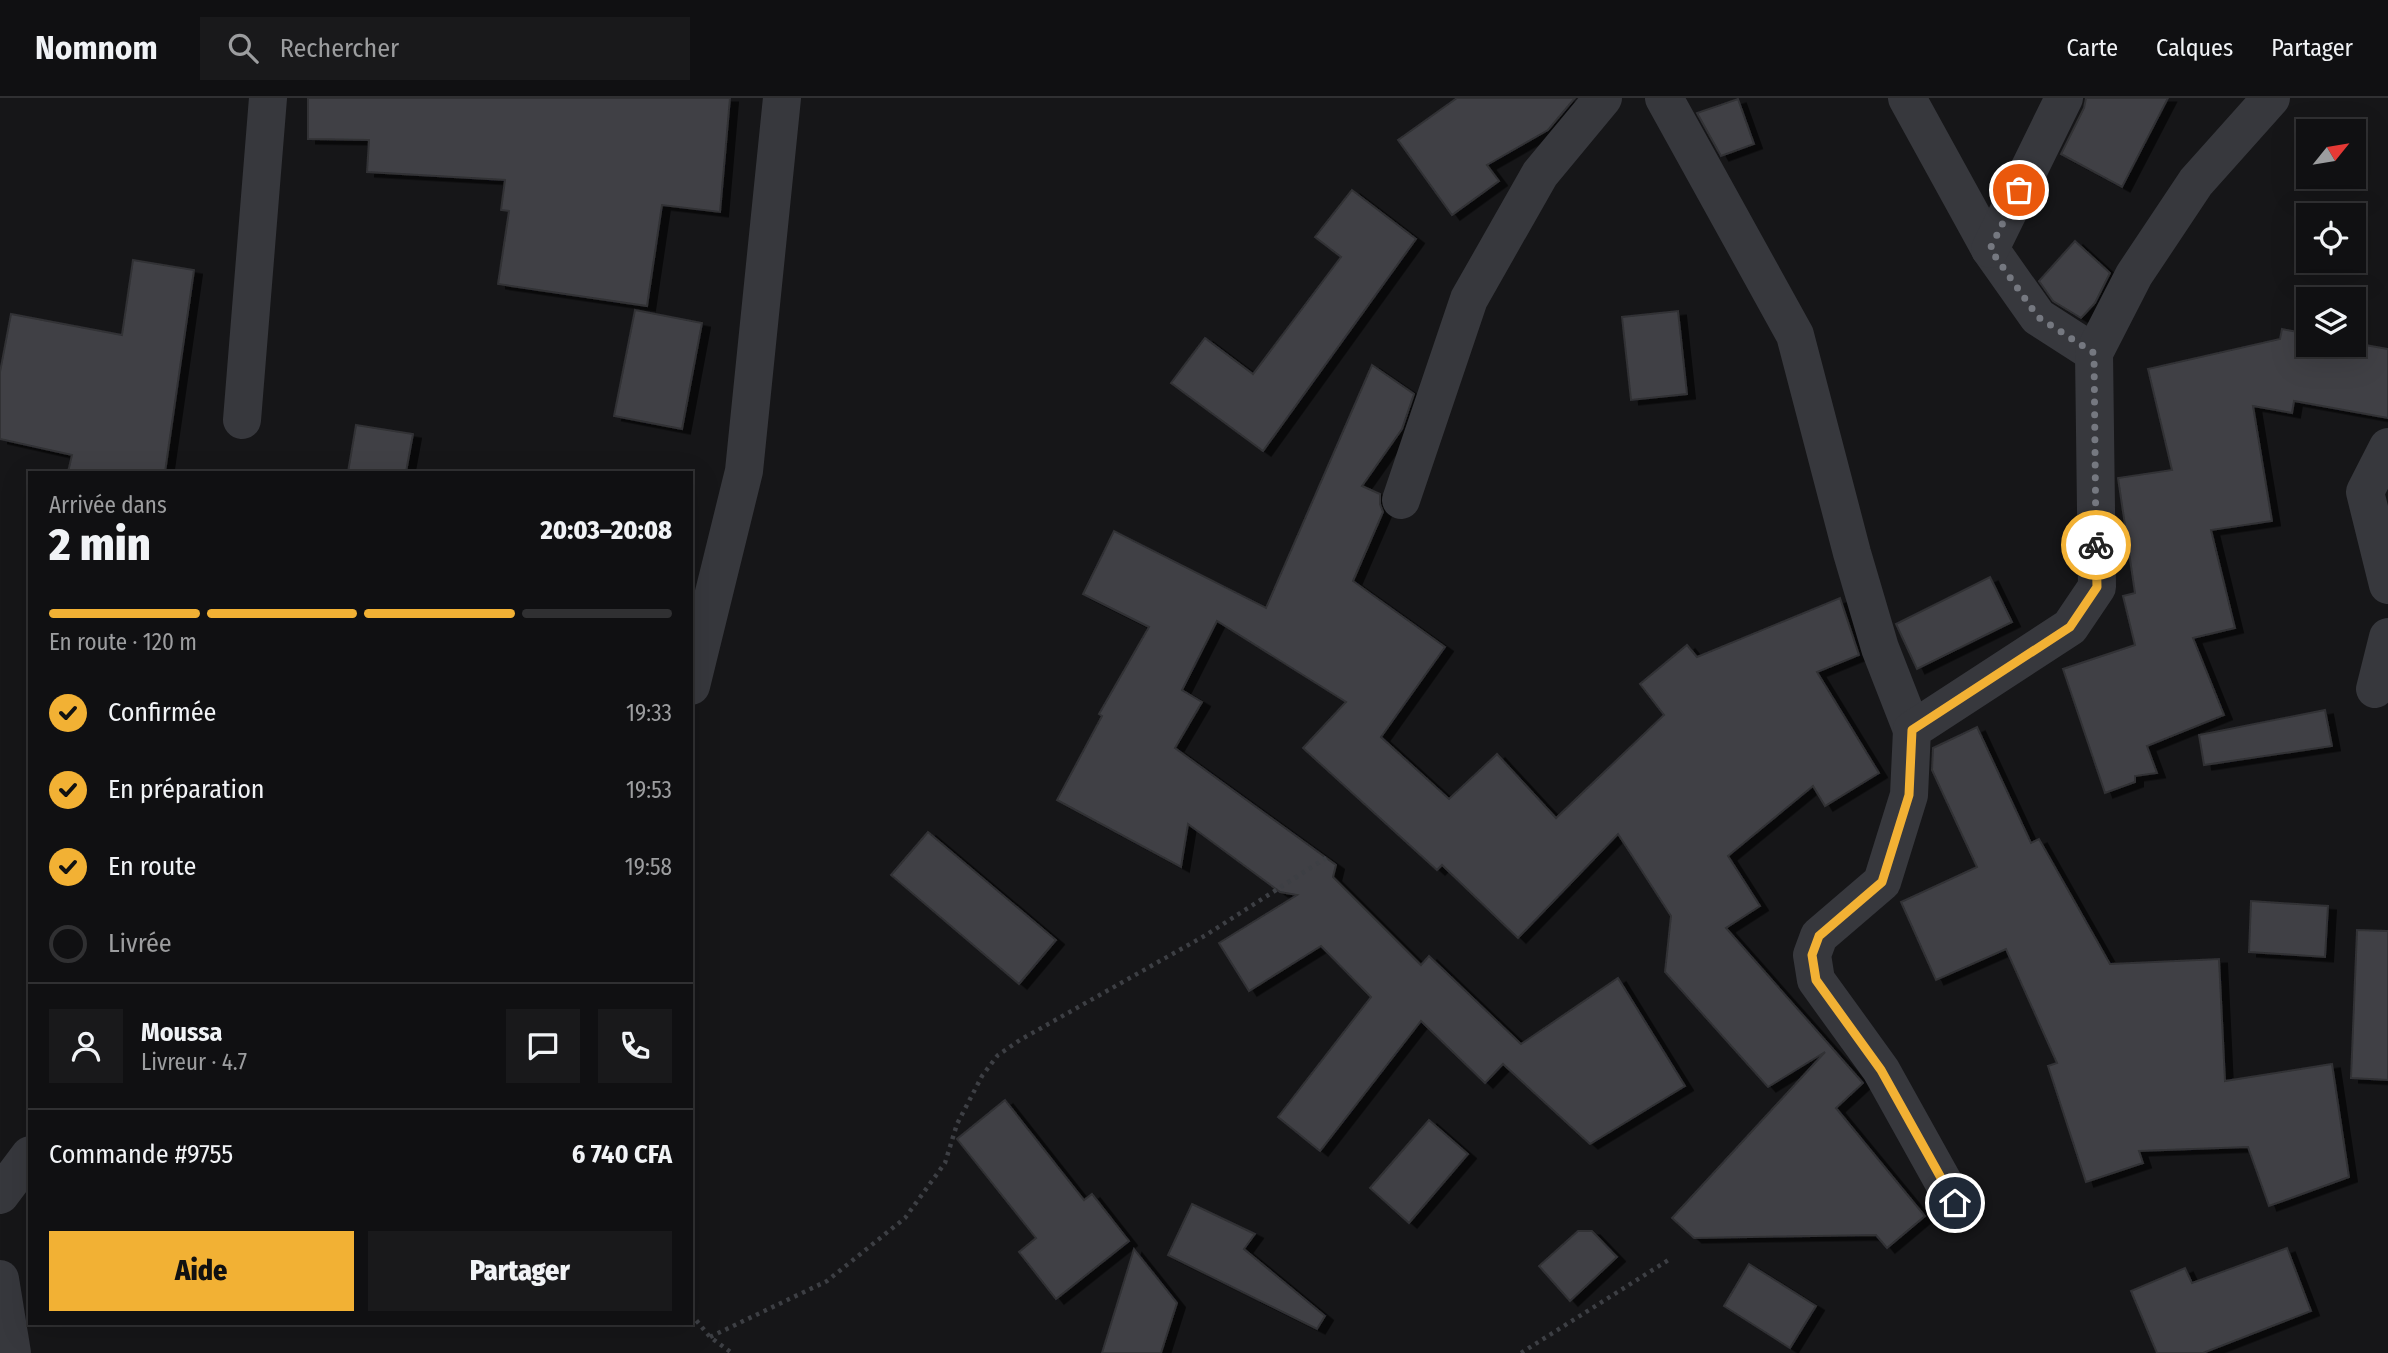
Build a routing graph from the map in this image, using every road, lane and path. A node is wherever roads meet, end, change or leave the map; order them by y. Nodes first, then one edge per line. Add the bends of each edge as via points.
1 (268, 98) edge
2 (782, 98) edge
3 (1603, 98) edge
4 (1664, 98) edge
5 (1907, 98) edge
6 (2064, 98) edge
7 (2271, 98) edge
8 (1990, 249) junction
9 (2094, 353) junction
10 (242, 420) dead end
11 (2388, 447) edge
12 (1401, 500) dead end
13 (2388, 585) edge
14 (2388, 637) edge
15 (693, 678) edge
16 (2375, 689) dead end
17 (1912, 730) junction
18 (1329, 856) dead end
19 (28, 1158) edge
20 (0, 1195) edge
21 (1955, 1203) dead end
22 (1670, 1259) dead end
23 (0, 1279) edge
24 (693, 1316) edge
25 (710, 1337) junction
26 (12, 1353) edge
27 (732, 1353) edge
28 (1521, 1353) edge

1 - 10 street
2 - 15 street via 744,471
3 - 12 street via 1540,174 1469,299
4 - 17 street via 1795,335 1873,624
5 - 8 street
6 - 8 street
7 - 9 street via 2196,182 2134,275
8 - 9 street via 2038,317
9 - 17 street via 2097,587 2070,627
11 - 13 street via 2365,492
14 - 16 street
17 - 21 street via 1909,795 1882,882 1819,936 1812,955 1816,980 1881,1070
18 - 25 path via 1206,935 999,1055 982,1076 957,1124 945,1163 905,1218 827,1281
19 - 20 street
22 - 28 path
23 - 26 street
24 - 25 path
25 - 27 path

